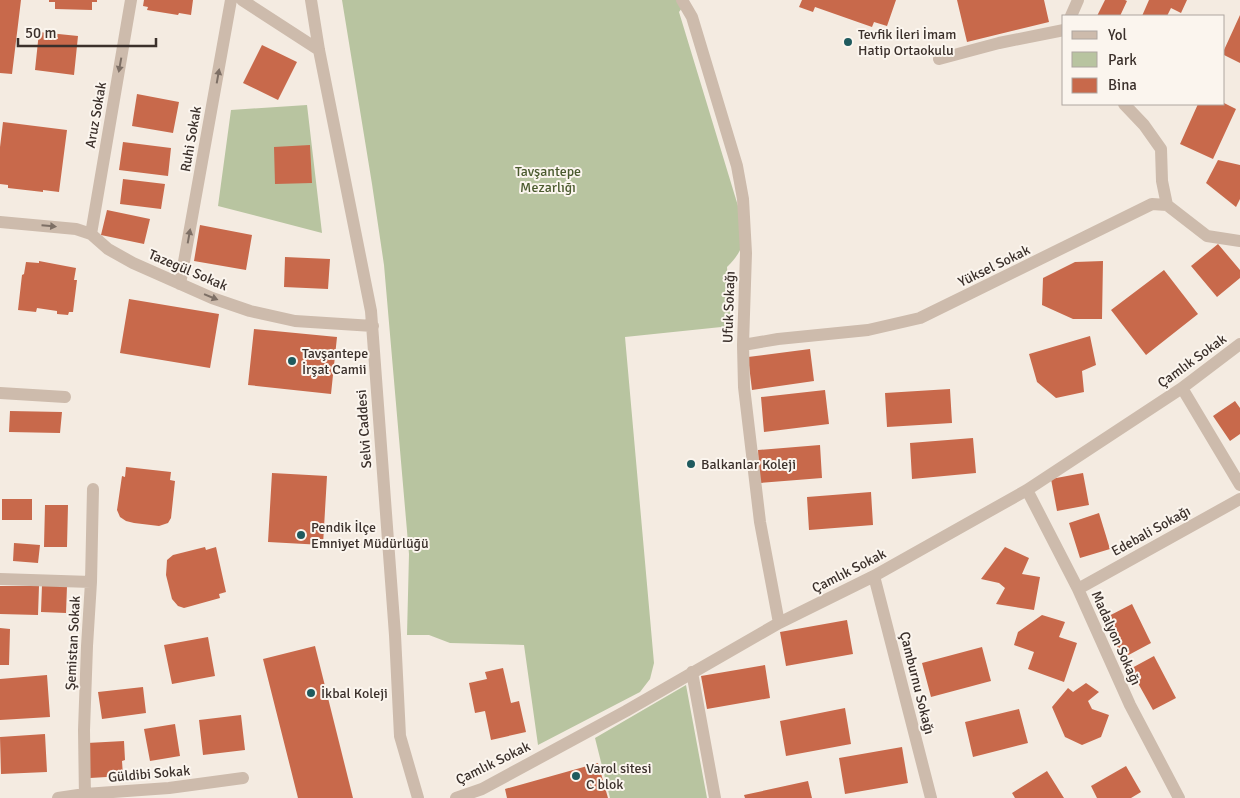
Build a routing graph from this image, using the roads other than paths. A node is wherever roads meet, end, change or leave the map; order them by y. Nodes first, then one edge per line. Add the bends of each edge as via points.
1 (131, 0) edge
2 (232, 0) edge
3 (242, 0) edge
4 (311, 0) edge
5 (682, 0) edge
6 (1078, 0) edge
7 (1071, 15) edge
8 (1062, 30) edge
9 (319, 50) junction
10 (939, 59) dead end
11 (1125, 105) edge
12 (1167, 205) junction
13 (0, 222) edge
14 (91, 234) junction
15 (1240, 241) edge
16 (180, 284) junction
17 (373, 326) junction
18 (1240, 344) edge
19 (742, 345) junction
20 (1182, 388) junction
21 (0, 393) edge
22 (65, 397) dead end
23 (1240, 485) edge
24 (93, 489) dead end
25 (1027, 490) junction
26 (1240, 499) edge
27 (874, 576) junction
28 (0, 579) edge
29 (91, 582) junction
30 (1078, 590) junction
31 (779, 623) junction
32 (692, 672) junction
33 (244, 778) dead end
34 (140, 795) edge
35 (85, 796) edge
36 (58, 798) edge
37 (418, 798) edge
38 (456, 798) edge
39 (715, 798) edge
40 (931, 798) edge
41 (1179, 798) edge

1 -> 14 street, Aruz Sokak
16 -> 2 street, Ruhi Sokak
3 - 9 street
4 - 9 street, Selvi Caddesi
5 - 19 street, Ufuk Sokağı via 695,26 737,166 743,199 746,253
6 - 7 street
8 - 10 street via 1017,38
9 - 17 street, Selvi Caddesi
11 - 12 street via 1144,124 1161,149
12 - 15 street via 1207,236
12 - 19 street, Yüksel Sokak via 1152,204 920,318 868,330
13 -> 14 street, Tazegül Sokak via 76,229
14 - 16 street, Tazegül Sokak via 108,249
16 -> 17 street, Tazegül Sokak via 250,311 295,321
17 - 37 street, Selvi Caddesi via 400,736
18 - 20 street, Çamlık Sokak
19 - 31 street, Ufuk Sokağı via 760,522
20 - 23 street
20 - 25 street, Çamlık Sokak
21 - 22 street
24 - 29 street, Şemistan Sokak
25 - 27 street, Çamlık Sokak
25 - 30 street, Madalyon Sokağı
26 - 30 street, Edebali Sokağı
27 - 31 street, Çamlık Sokak
27 - 40 street, Çamburnu Sokağı
28 - 29 street
29 - 35 street, Şemistan Sokak via 86,646
30 - 41 street, Madalyon Sokağı via 1130,705
31 - 32 street, Çamlık Sokak
32 - 38 street, Çamlık Sokak via 482,788
32 - 39 street
33 - 34 street, Güldibi Sokak
34 - 35 street, Güldibi Sokak
35 - 36 street, Güldibi Sokak

